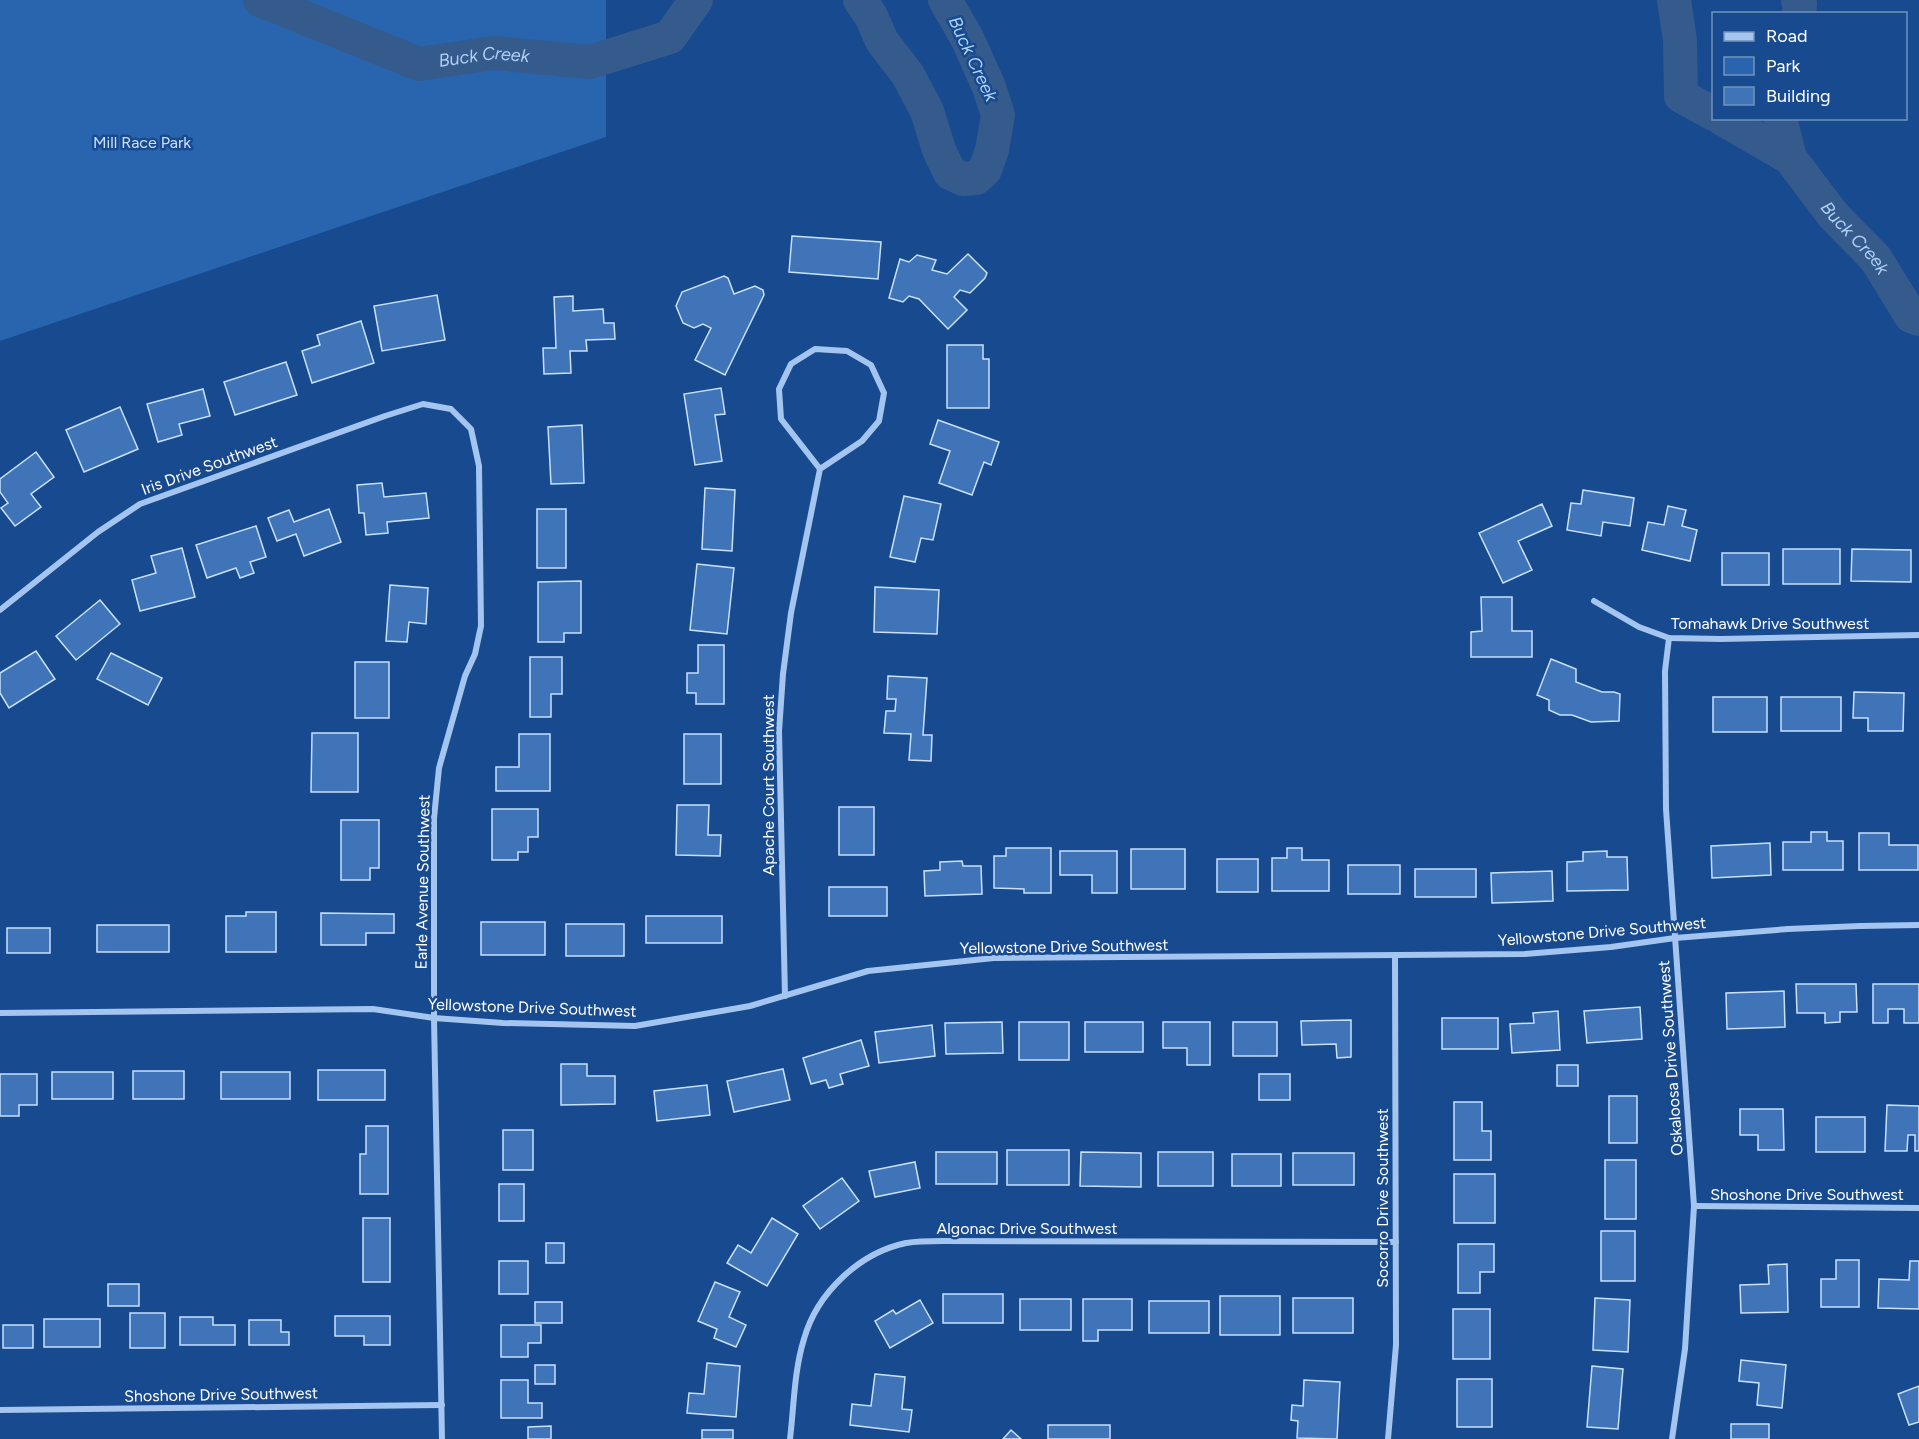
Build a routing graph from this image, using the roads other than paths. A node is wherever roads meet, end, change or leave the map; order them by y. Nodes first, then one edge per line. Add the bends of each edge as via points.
1 (385, 416) joint
2 (820, 470) junction
3 (1594, 601) dead end
4 (0, 610) edge
5 (1919, 635) edge
6 (1669, 638) junction
7 (1919, 926) edge
8 (1676, 938) junction
9 (1395, 956) junction
10 (785, 996) junction
11 (0, 1013) edge
12 (434, 1018) junction
13 (1694, 1206) junction
14 (1919, 1208) edge
15 (1396, 1242) junction
16 (442, 1405) junction
17 (0, 1410) edge
18 (442, 1439) edge
19 (790, 1439) edge
20 (1389, 1439) edge
21 (1672, 1439) edge

1 - 4 street, Iris Drive Southwest via 140,504 98,532
1 - 12 street, Earle Avenue Southwest via 423,404 451,409 471,429 479,466 481,626 439,768 434,818
2 - 2 street via 862,441 879,421 884,393 871,365 848,351 815,349 791,364 779,389 781,419
2 - 10 street, Apache Court Southwest via 791,614 778,731
3 - 6 street, Tomahawk Drive Southwest via 1639,627
5 - 6 street, Tomahawk Drive Southwest
6 - 8 street, Oskaloosa Drive Southwest via 1665,671 1666,798
7 - 8 street, Yellowstone Drive Southwest via 1831,927
8 - 9 street, Yellowstone Drive Southwest via 1525,954
8 - 13 street, Oskaloosa Drive Southwest
9 - 10 street, Yellowstone Drive Southwest via 994,958 868,971
9 - 15 street, Socorro Drive Southwest
10 - 12 street, Yellowstone Drive Southwest via 635,1026
11 - 12 street, Yellowstone Drive Southwest via 373,1010
12 - 16 street, Earle Avenue Southwest
13 - 14 street, Shoshone Drive Southwest
13 - 21 street, Oskaloosa Drive Southwest via 1685,1349
15 - 19 street, Algonac Drive Southwest via 943,1241 895,1247 853,1269 831,1288 815,1311 800,1352
15 - 20 street, Socorro Drive Southwest via 1396,1345
16 - 17 street, Shoshone Drive Southwest
16 - 18 street, Earle Avenue Southwest

